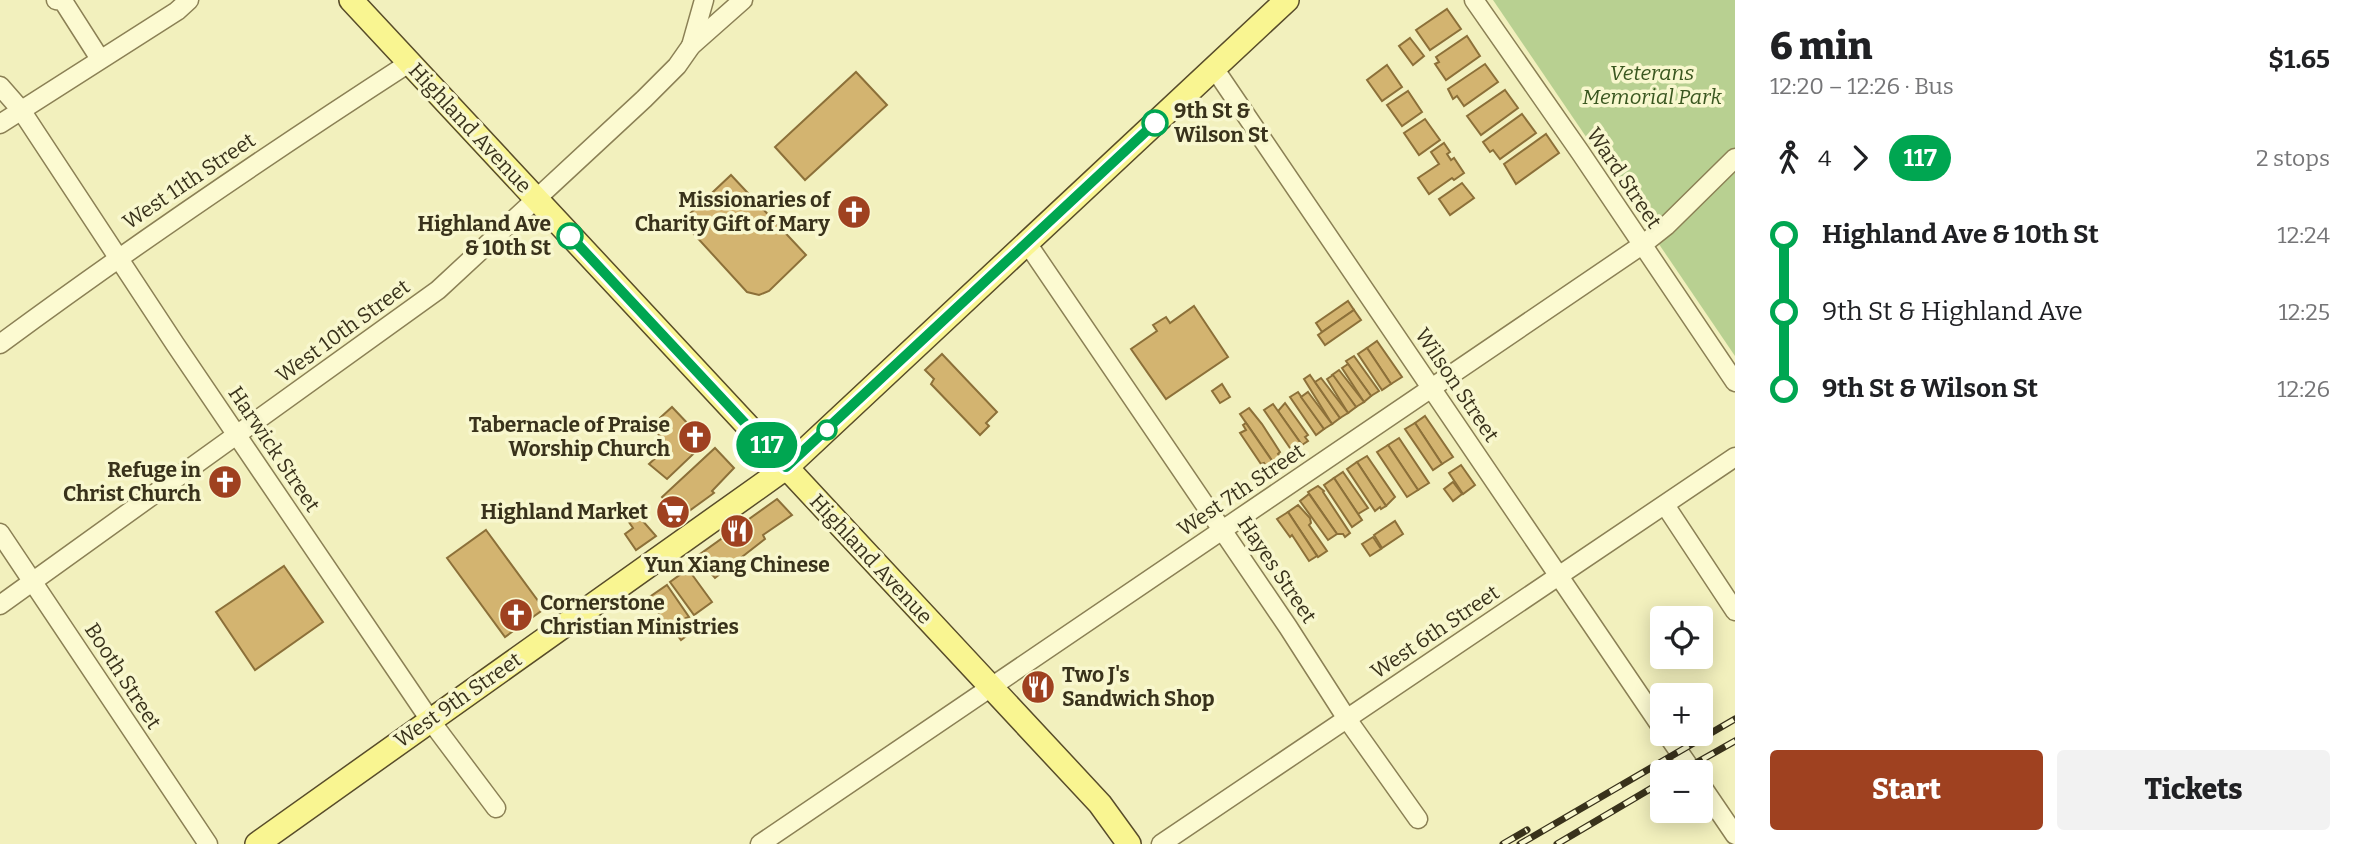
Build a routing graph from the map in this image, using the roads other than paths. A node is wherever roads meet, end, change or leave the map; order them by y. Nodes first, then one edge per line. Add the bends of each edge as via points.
1 (56, 0) edge
2 (189, 0) edge
3 (351, 0) edge
4 (704, 0) edge
5 (743, 0) edge
6 (1287, 0) edge
7 (1474, 0) edge
8 (691, 46) junction
9 (100, 59) junction
10 (410, 63) junction
11 (1214, 68) junction
12 (0, 86) edge
13 (21, 110) junction
14 (0, 124) edge
15 (1735, 158) edge
16 (537, 200) junction
17 (1027, 243) junction
18 (1642, 245) junction
19 (119, 257) junction
20 (0, 344) edge
21 (1735, 382) edge
22 (1432, 387) junction
23 (237, 436) junction
24 (1735, 457) edge
25 (786, 467) junction
26 (1665, 505) junction
27 (1222, 530) junction
28 (0, 533) edge
29 (1559, 576) junction
30 (33, 581) junction
31 (0, 605) edge
32 (1735, 611) edge
33 (991, 687) junction
34 (1650, 710) edge
35 (1347, 719) junction
36 (430, 720) junction
37 (1713, 803) edge
38 (496, 808) dead end
39 (1418, 818) dead end
40 (1735, 835) edge
41 (208, 844) edge
42 (257, 844) edge
43 (760, 844) edge
44 (1129, 844) edge
45 (1161, 844) edge

1 - 9 street via 63,1
2 - 9 street
3 - 10 main road, Highland Avenue
4 - 8 street
5 - 8 street, West 10th Street
6 - 11 main road, West 9th Street
7 - 18 street, Ward Street
8 - 16 street, West 10th Street via 677,66
9 - 13 street
10 - 16 main road, Highland Avenue
10 - 19 street, West 11th Street
11 - 17 main road, West 9th Street
11 - 22 street, Wilson Street
12 - 13 street, Harwick Street
13 - 14 street
13 - 19 street, Harwick Street
15 - 18 street, West 7th Street
16 - 23 street, West 10th Street via 438,290
16 - 25 main road, Highland Avenue
17 - 25 main road, West 9th Street
17 - 27 street, Hayes Street
18 - 21 street, Ward Street
18 - 22 street, West 7th Street
19 - 20 street, West 11th Street
19 - 23 street, Harwick Street
22 - 27 street, West 7th Street
22 - 29 street, Wilson Street
23 - 30 street, West 10th Street
23 - 36 street, Harwick Street
24 - 26 street, West 6th Street
25 - 33 main road, Highland Avenue
25 - 36 main road, West 9th Street
26 - 29 street, West 6th Street
26 - 32 street
27 - 33 street, West 7th Street
27 - 35 street, Hayes Street
28 - 30 street, Booth Street
29 - 34 street, Wilson Street
29 - 35 street, West 6th Street
30 - 31 street, West 10th Street
30 - 41 street, Booth Street
33 - 43 street, West 7th Street
33 - 44 main road, Highland Avenue via 1100,804
35 - 39 street, Hayes Street
35 - 45 street, West 6th Street
36 - 38 street, Harwick Street
36 - 42 main road, West 9th Street
37 - 40 street

